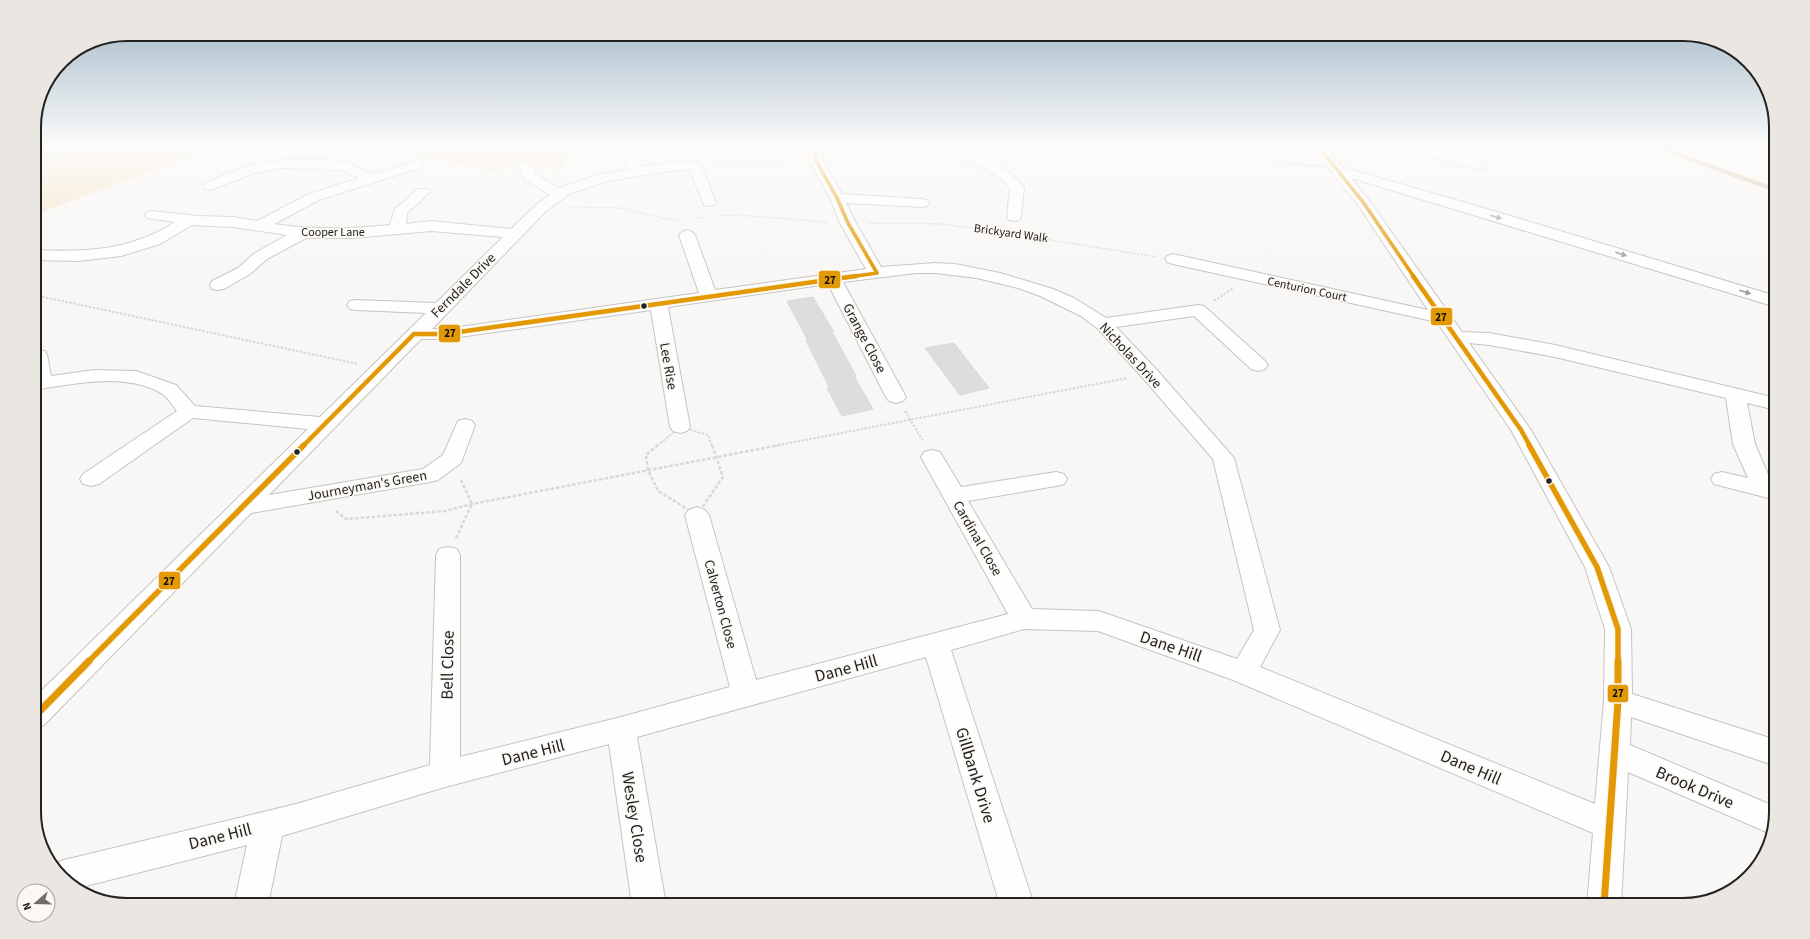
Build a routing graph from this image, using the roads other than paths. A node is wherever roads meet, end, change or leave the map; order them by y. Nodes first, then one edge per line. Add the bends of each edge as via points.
1 (339, 189) edge
2 (550, 189) edge
3 (571, 189) edge
4 (704, 189) edge
5 (833, 189) edge
6 (1017, 189) edge
7 (1352, 189) edge
8 (1416, 189) edge
9 (423, 192) dead end
10 (559, 194) junction
11 (837, 198) junction
12 (709, 202) dead end
13 (922, 203) dead end
14 (152, 215) dead end
15 (1014, 217) dead end
16 (189, 220) junction
17 (688, 225) road end
18 (259, 226) junction
19 (397, 230) junction
20 (303, 233) junction
21 (515, 234) junction
22 (41, 256) edge
23 (1173, 259) road end
24 (877, 273) junction
25 (834, 280) junction
26 (218, 285) dead end
27 (709, 296) junction
28 (1769, 300) edge
29 (356, 305) dead end
30 (659, 305) junction
31 (441, 308) junction
32 (1442, 318) junction
33 (1103, 324) junction
34 (414, 334) junction
35 (1456, 337) junction
36 (1258, 365) dead end
37 (41, 383) edge
38 (1735, 394) junction
39 (896, 397) road end
40 (1769, 402) edge
41 (189, 412) junction
42 (325, 424) junction
43 (465, 426) dead end
44 (680, 427) road end
45 (932, 457) road end
46 (91, 479) dead end
47 (1056, 479) dead end
48 (1722, 479) dead end
49 (1768, 491) edge
50 (954, 496) junction
51 (243, 507) junction
52 (697, 515) road end
53 (448, 555) road end
54 (1024, 619) junction
55 (936, 644) junction
56 (1243, 672) junction
57 (746, 694) junction
58 (1618, 701) junction
59 (41, 711) edge
60 (621, 729) junction
61 (1769, 751) edge
62 (1616, 752) junction
63 (446, 774) junction
64 (1769, 819) edge
65 (268, 824) junction
66 (1609, 825) junction
67 (68, 875) edge
68 (252, 898) edge
69 (648, 898) edge
70 (1015, 898) edge
71 (1604, 898) edge

1 - 18 street via 289,208
2 - 10 street
3 - 10 street, Ferndale Drive
4 - 12 street, Ferndale Drive
5 - 11 street
6 - 15 street
7 - 32 street
8 -> 28 street
9 - 19 street via 400,212
10 - 21 street, Ferndale Drive
11 - 13 street
11 - 24 street via 848,223
14 - 16 street, Cooper Lane
16 - 18 street, Cooper Lane
16 - 22 street via 151,243 137,247 82,257
17 - 27 street
18 - 20 street, Cooper Lane
19 - 20 street, Cooper Lane
19 - 21 street, Cooper Lane via 431,226
20 - 26 street
21 - 31 street, Ferndale Drive
23 - 32 street, Centurion Court
24 - 25 street, Nicholas Drive
24 - 33 street, Nicholas Drive via 936,268 993,276 1053,295 1095,317
25 - 27 street, Nicholas Drive
25 - 39 street, Grange Close
27 - 30 street, Nicholas Drive
29 - 31 street
30 - 34 street, Nicholas Drive via 445,334
30 - 44 street, Lee Rise
31 - 34 street, Ferndale Drive
32 - 35 street
33 - 36 street via 1198,310
33 - 56 street, Nicholas Drive via 1223,458 1267,630
34 - 42 street, Ferndale Drive
35 - 38 street via 1489,339 1555,351
35 - 58 street via 1521,430 1597,567 1618,629
37 - 41 street via 94,376 136,377 169,389
38 - 40 street
38 - 49 street via 1744,444 1759,479
41 - 42 street
41 - 46 street
42 - 51 street, Ferndale Drive
43 - 51 street, Journeyman's Green via 453,458 430,475
45 - 50 street, Cardinal Close
47 - 50 street
48 - 49 street
50 - 54 street, Cardinal Close
51 - 59 street, Ferndale Drive
52 - 57 street, Calverton Close
53 - 63 street, Bell Close
54 - 55 street, Dane Hill
54 - 56 street, Dane Hill via 1099,621
55 - 57 street, Dane Hill
55 - 70 street, Gillbank Drive
56 - 66 street, Dane Hill
57 - 60 street, Dane Hill
58 - 61 street
58 - 62 street
60 - 63 street, Dane Hill
60 - 69 street, Wesley Close
62 - 64 street, Brook Drive
62 - 66 street
63 - 65 street, Dane Hill
65 - 67 street, Dane Hill
65 - 68 street
66 - 71 street

